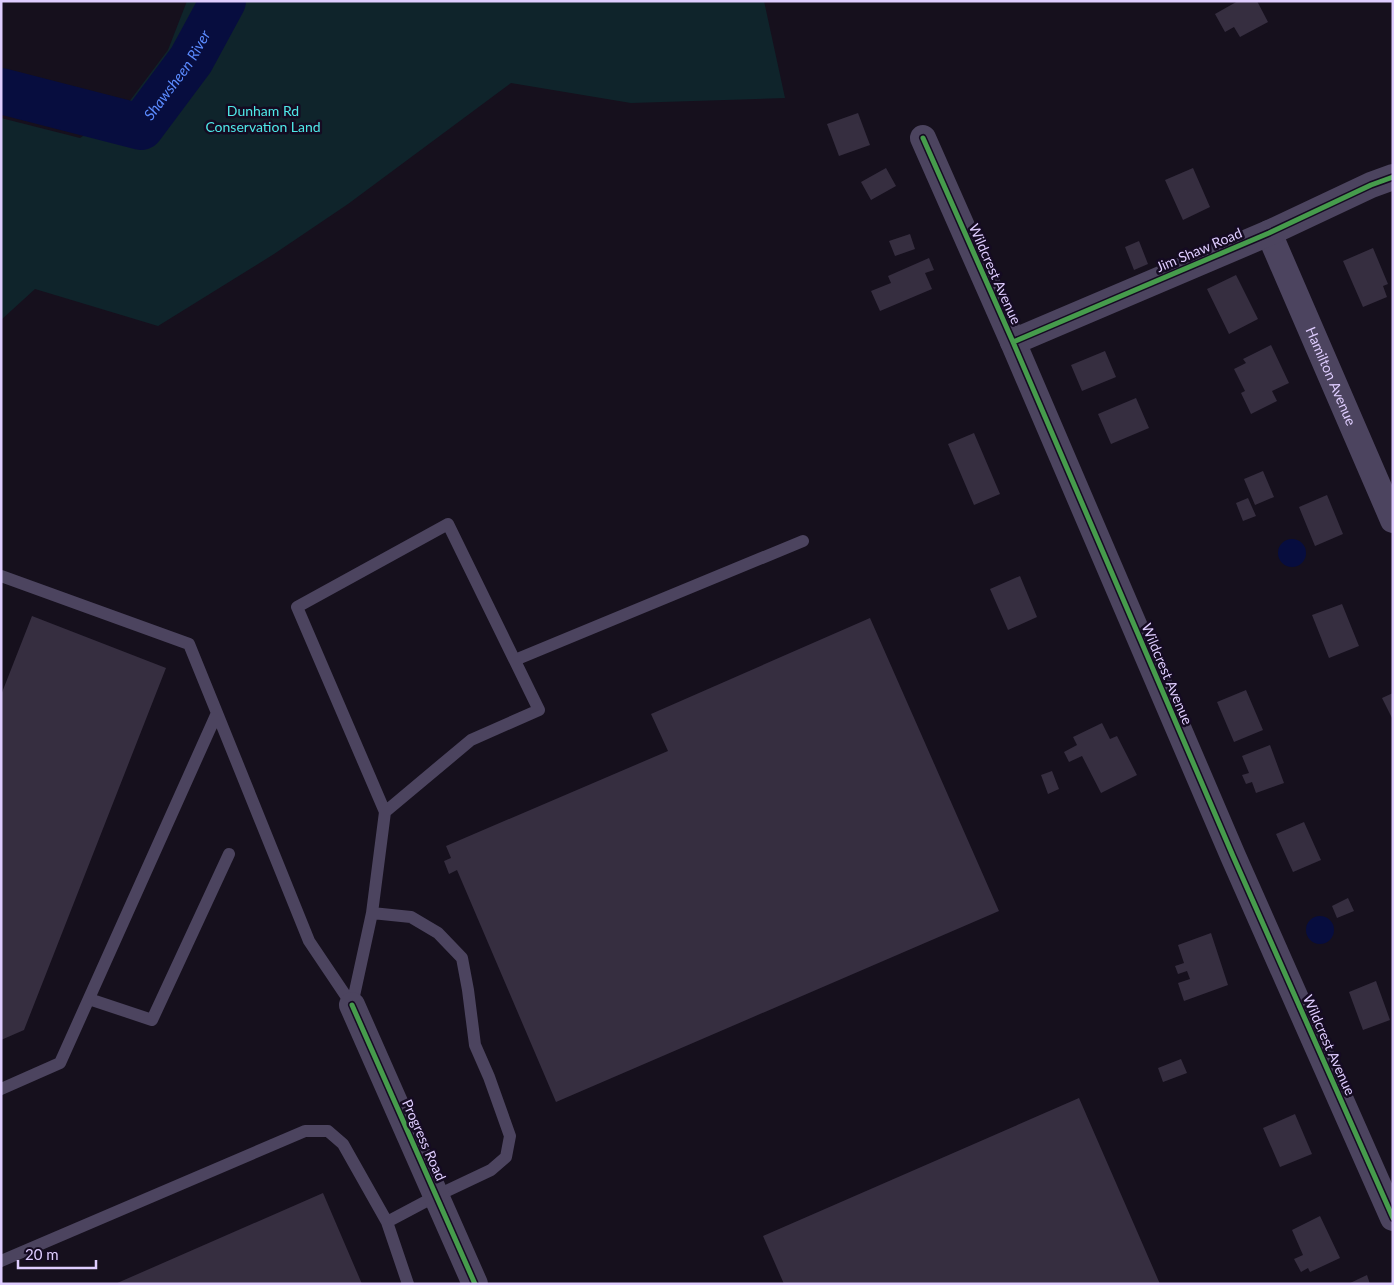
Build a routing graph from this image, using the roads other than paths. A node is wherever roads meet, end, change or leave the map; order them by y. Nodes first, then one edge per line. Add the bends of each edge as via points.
1 (923, 138) dead end
2 (1393, 176) edge
3 (1268, 233) junction
4 (1013, 342) junction
5 (1393, 520) edge
6 (803, 541) dead end
7 (1, 576) edge
8 (515, 660) junction
9 (217, 713) junction
10 (385, 812) junction
11 (228, 854) dead end
12 (372, 913) junction
13 (89, 998) junction
14 (352, 1005) junction
15 (1, 1089) edge
16 (436, 1196) junction
17 (1393, 1218) edge
18 (387, 1222) junction
19 (1, 1261) edge
20 (408, 1284) edge
21 (475, 1284) edge

1 - 4 street, Wildcrest Avenue
2 - 3 street, Jim Shaw Road
3 - 4 street, Jim Shaw Road
3 - 5 street, Hamilton Avenue
4 - 17 street, Wildcrest Avenue via 1232,856
6 - 8 lane
7 - 9 lane via 188,644
8 - 10 lane via 539,710 471,740
8 - 10 lane via 448,524 298,607
9 - 13 lane
9 - 14 lane via 309,941
10 - 12 lane
11 - 13 lane via 152,1020
12 - 14 lane
12 - 16 lane via 411,917 438,933 462,958 475,1045 510,1136 506,1157 491,1170
13 - 15 lane via 60,1063
14 - 16 street, Progress Road
16 - 18 lane
16 - 21 street, Progress Road
18 - 19 lane via 343,1144 328,1131 304,1131
18 - 20 lane

